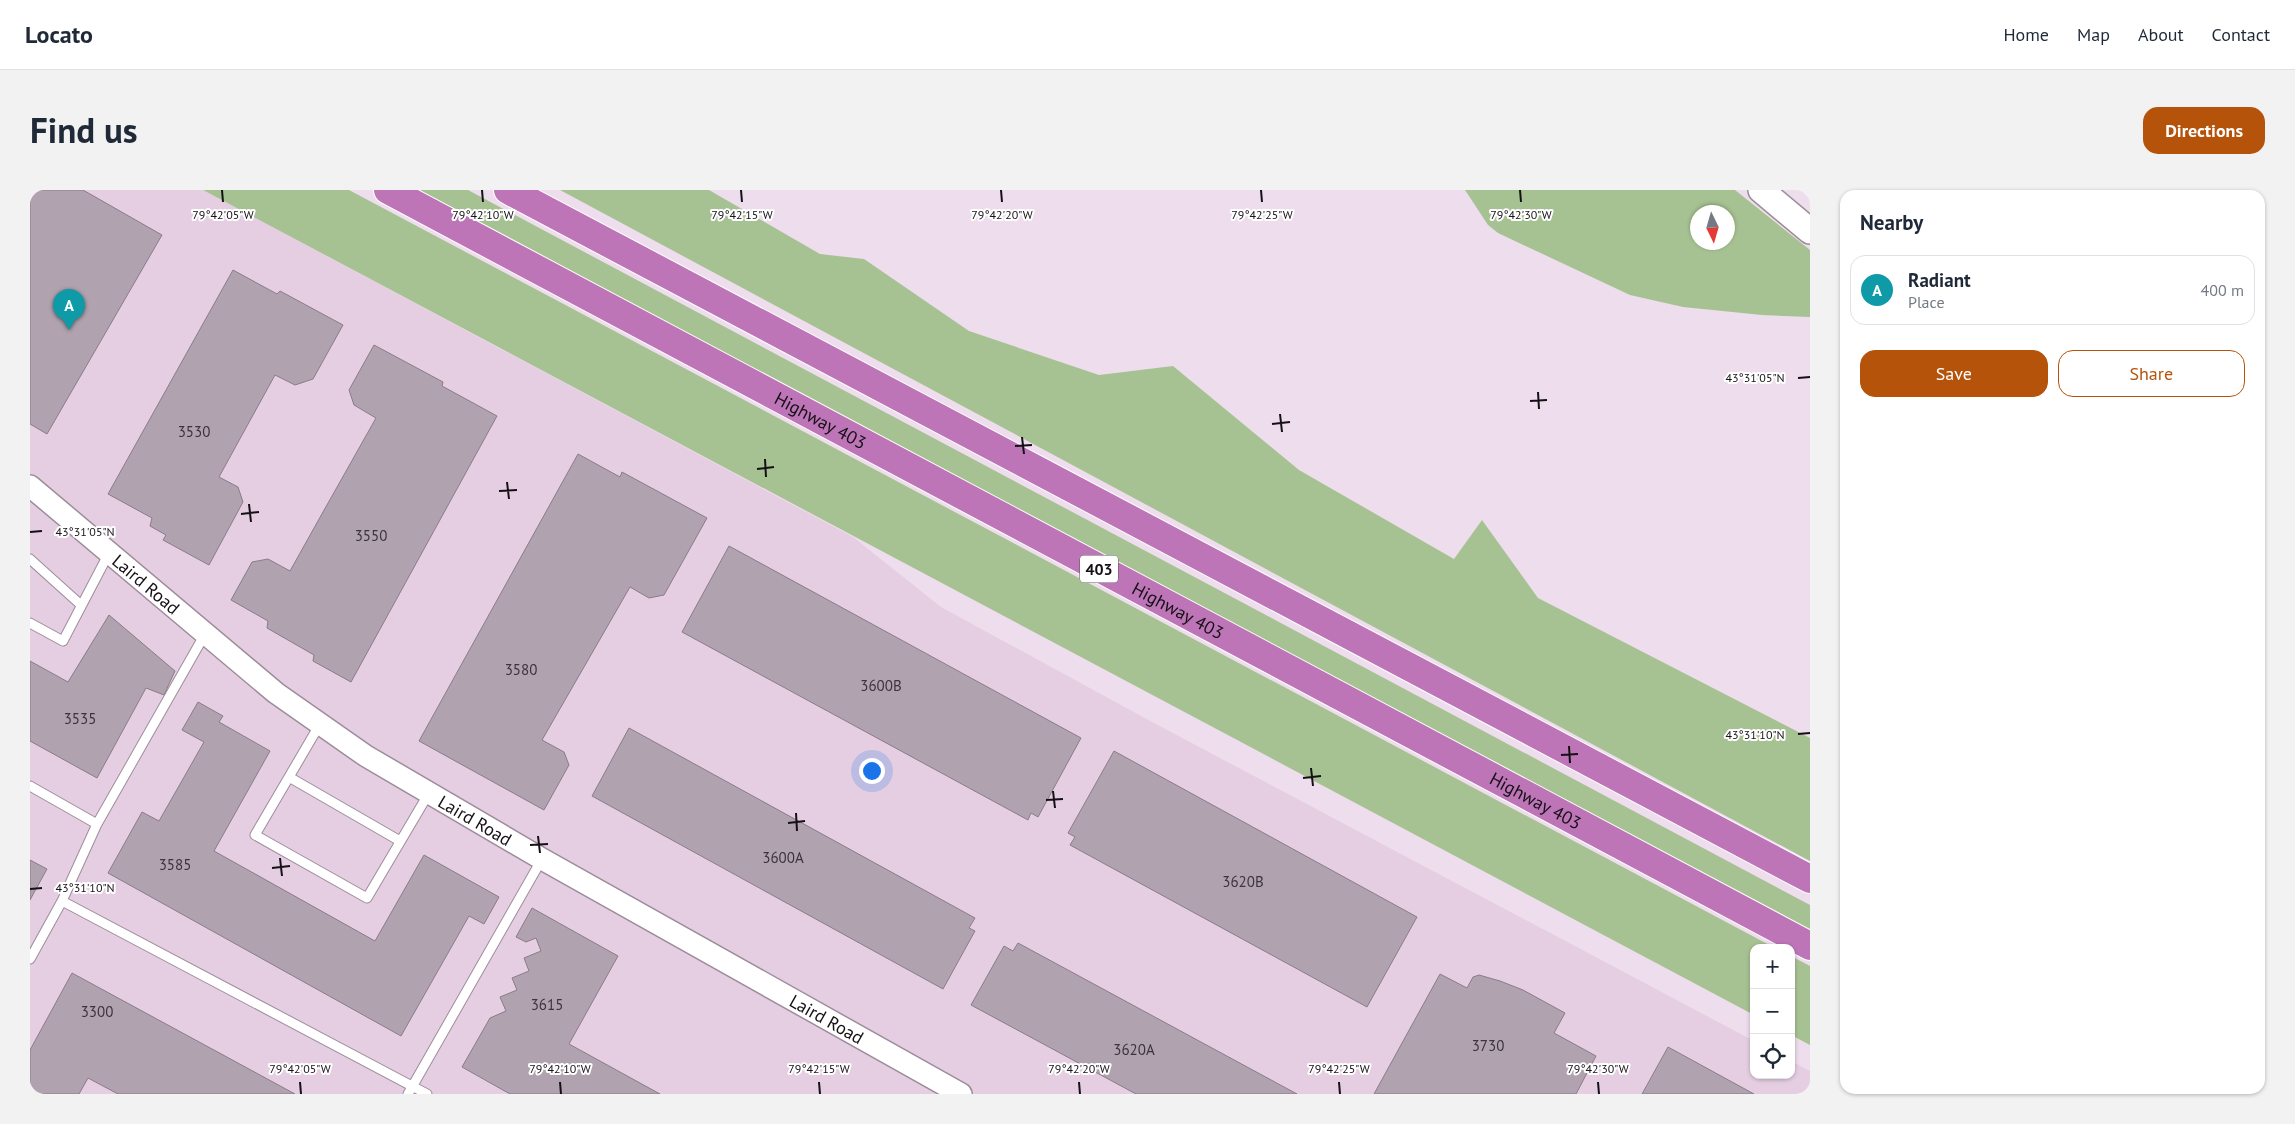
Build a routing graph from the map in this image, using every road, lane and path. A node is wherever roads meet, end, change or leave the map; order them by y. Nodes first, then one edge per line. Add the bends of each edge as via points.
1 (388, 190) edge
2 (508, 190) edge
3 (1761, 190) edge
4 (1810, 231) edge
5 (30, 486) edge
6 (109, 552) junction
7 (30, 558) edge
8 (81, 605) junction
9 (30, 623) edge
10 (205, 634) junction
11 (320, 724) junction
12 (289, 777) junction
13 (30, 786) edge
14 (429, 793) junction
15 (97, 824) junction
16 (400, 841) junction
17 (542, 859) junction
18 (1810, 879) edge
19 (62, 901) junction
20 (1810, 946) edge
21 (30, 959) edge
22 (411, 1090) edge
23 (427, 1094) edge
24 (961, 1094) edge

1 - 20 highway, Highway 403 / 403
2 - 18 highway
3 - 4 main road
5 - 6 street, Laird Road
6 - 8 lane
6 - 10 street, Laird Road
7 - 8 lane
8 - 9 lane via 62,641
10 - 11 street, Laird Road via 276,693
10 - 15 lane
11 - 12 lane
11 - 14 street, Laird Road
12 - 16 lane
12 - 16 lane via 255,835 367,898
13 - 15 lane
14 - 16 lane
14 - 17 street, Laird Road
15 - 19 lane
17 - 22 lane
17 - 24 street, Laird Road
19 - 21 lane
19 - 22 lane
22 - 23 lane

